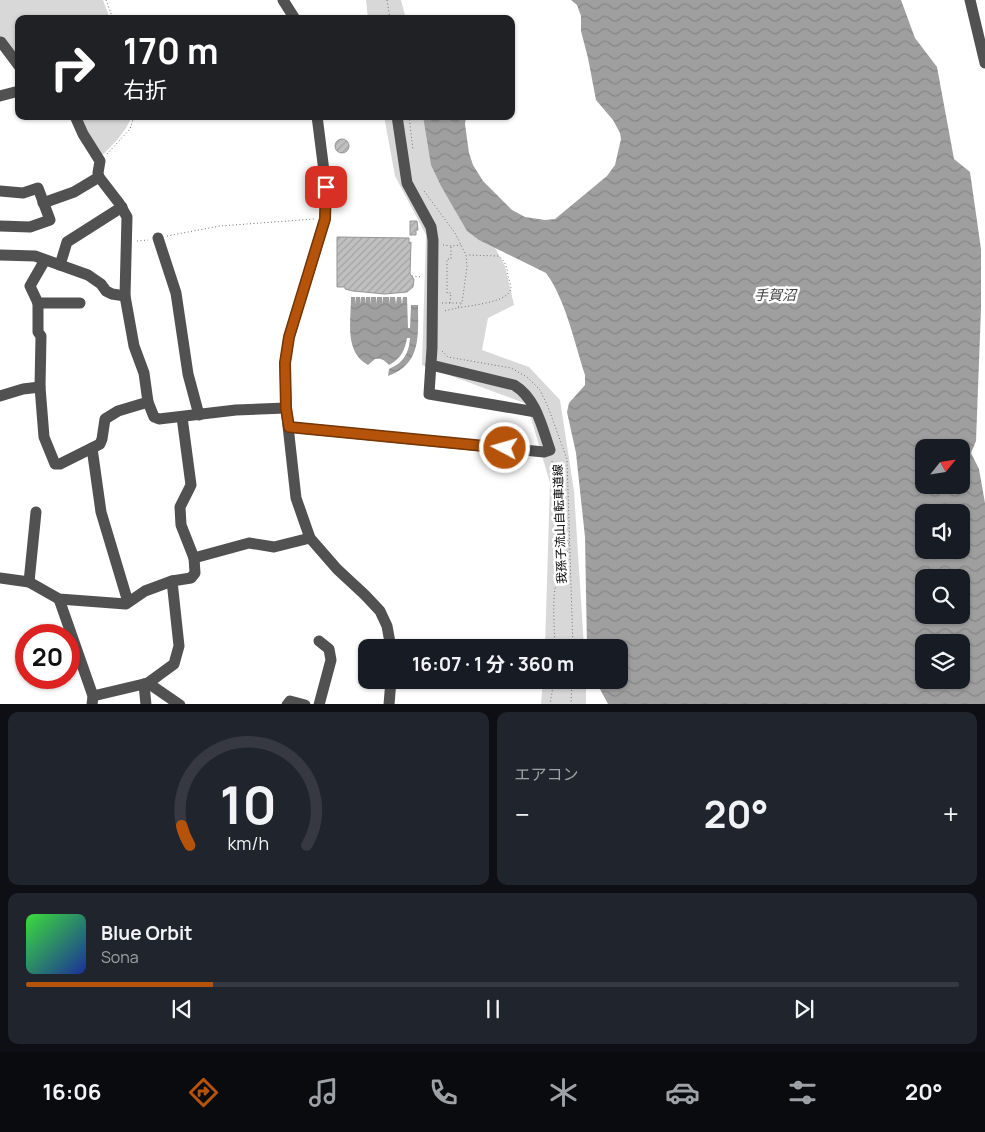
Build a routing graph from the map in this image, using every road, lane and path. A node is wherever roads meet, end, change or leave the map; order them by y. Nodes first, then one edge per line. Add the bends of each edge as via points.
1 (106, 0) edge
2 (283, 0) edge
3 (289, 0) edge
4 (387, 0) edge
5 (970, 0) edge
6 (112, 15) edge
7 (292, 15) edge
8 (294, 15) edge
9 (389, 15) edge
10 (0, 43) edge
11 (15, 61) edge
12 (985, 63) edge
13 (15, 92) edge
14 (0, 96) edge
15 (77, 120) edge
16 (133, 120) edge
17 (318, 120) edge
18 (398, 120) edge
19 (409, 120) edge
20 (413, 150) dead end
21 (100, 161) junction
22 (99, 177) junction
23 (0, 191) edge
24 (424, 191) dead end
25 (43, 203) junction
26 (122, 207) junction
27 (325, 219) junction
28 (0, 226) edge
29 (158, 238) junction
30 (126, 242) junction
31 (441, 245) dead end
32 (462, 245) junction
33 (451, 246) junction
34 (0, 255) edge
35 (466, 255) junction
36 (45, 260) junction
37 (60, 265) junction
38 (125, 296) junction
39 (38, 303) junction
40 (80, 303) dead end
41 (441, 303) dead end
42 (450, 303) junction
43 (462, 303) junction
44 (457, 308) junction
45 (441, 314) dead end
46 (440, 350) dead end
47 (431, 365) junction
48 (40, 387) junction
49 (0, 396) edge
50 (148, 402) junction
51 (286, 408) junction
52 (536, 412) junction
53 (199, 415) junction
54 (182, 417) junction
55 (289, 427) junction
56 (92, 448) junction
57 (550, 450) junction
58 (36, 512) dead end
59 (310, 538) junction
60 (570, 548) junction
61 (194, 558) junction
62 (0, 578) edge
63 (172, 581) junction
64 (29, 582) junction
65 (59, 600) junction
66 (128, 602) junction
67 (390, 639) edge
68 (555, 639) edge
69 (573, 639) edge
70 (319, 642) dead end
71 (146, 683) junction
72 (390, 689) edge
73 (552, 689) edge
74 (572, 689) edge
75 (92, 700) edge
76 (146, 704) edge
77 (180, 704) edge
78 (287, 704) edge
79 (306, 704) edge
80 (319, 704) edge
81 (389, 704) edge
82 (550, 704) edge
83 (571, 704) edge

1 - 6 path
2 - 7 street
3 - 8 street
4 - 9 path
5 - 12 street
10 - 11 street
13 - 14 street
15 - 21 street
16 - 21 path via 130,129
17 - 27 street via 326,187
18 - 47 street via 407,183 431,227 433,240
19 - 20 path
21 - 22 street
22 - 25 street via 74,192
22 - 26 street
23 - 25 street via 23,193 38,188
24 - 32 path
25 - 28 street via 50,220 30,226
26 - 30 street via 127,217
26 - 37 street via 68,242
27 - 29 path via 220,226
27 - 51 street via 289,337 285,363
29 - 30 path
29 - 53 street via 176,293 188,374
30 - 38 street
31 - 33 path
32 - 33 path
32 - 35 path
33 - 42 path via 451,260 447,259
34 - 36 street via 36,256
35 - 43 path
35 - 44 path via 503,259 511,288 502,299
36 - 37 street
36 - 39 street via 30,286
37 - 38 street via 88,275 112,294
38 - 50 street
39 - 40 street
39 - 48 street
41 - 42 path
42 - 43 path
43 - 44 path
44 - 45 path
46 - 60 path, 我孫子流山自転車道線 via 448,357 511,368 540,390 566,460
47 - 52 street via 514,385 528,396
47 - 52 street via 429,394
48 - 49 street
48 - 56 street via 44,437 55,464
50 - 54 street via 154,417
50 - 56 street via 118,411 105,420 100,444
51 - 53 street
51 - 55 street
52 - 57 street
53 - 54 street
54 - 61 street via 192,485 180,506 181,526
55 - 57 street via 544,452
55 - 59 street via 296,498
56 - 66 street via 101,512
57 - 60 path
58 - 64 street
59 - 61 street via 274,547 249,544
59 - 67 street via 380,611
60 - 68 path via 553,593
60 - 69 path, 我孫子流山自転車道線
61 - 63 street via 195,573 191,578
62 - 64 street
63 - 66 street via 145,590
63 - 71 street via 179,646 174,664
64 - 65 street
65 - 66 street
65 - 75 street
70 - 80 street via 329,649 331,660
71 - 75 street
71 - 76 street
71 - 77 street
72 - 81 street
73 - 82 path
74 - 83 path
78 - 79 street via 290,701

